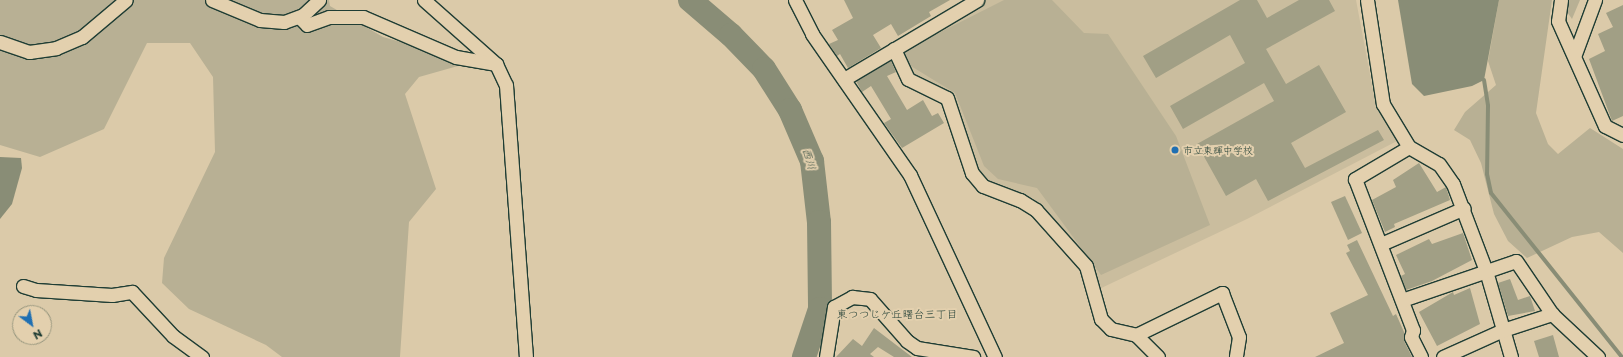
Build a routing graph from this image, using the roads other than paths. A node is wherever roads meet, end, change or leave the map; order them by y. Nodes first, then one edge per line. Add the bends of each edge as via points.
1 (126, 0) edge
2 (212, 0) edge
3 (319, 0) edge
4 (424, 0) edge
5 (795, 0) edge
6 (977, 0) edge
7 (1367, 0) edge
8 (1561, 0) edge
9 (1595, 0) edge
10 (298, 16) junction
11 (0, 42) edge
12 (894, 49) junction
13 (1574, 54) junction
14 (496, 64) junction
15 (844, 79) junction
16 (1623, 135) edge
17 (1409, 147) junction
18 (1464, 208) junction
19 (1382, 244) junction
20 (1486, 272) junction
21 (23, 286) dead end
22 (1402, 300) junction
23 (1552, 314) junction
24 (1503, 330) junction
25 (1136, 335) junction
26 (202, 357) edge
27 (526, 357) edge
28 (826, 357) edge
29 (973, 357) edge
30 (995, 357) edge
31 (1158, 357) edge
32 (1236, 357) edge
33 (1421, 357) edge
34 (1443, 357) edge
35 (1511, 357) edge
36 (1598, 357) edge

1 - 11 street via 82,37 56,48 29,52
2 - 10 street via 260,20 284,22
3 - 10 street
4 - 14 street
5 - 15 street via 812,34
6 - 12 street
7 - 17 street via 1383,104
8 - 13 street via 1558,21
9 - 13 street
10 - 14 street via 307,25 329,17 363,17 456,57
12 - 15 street
12 - 25 street via 908,79 947,98 972,174 983,186 1020,200 1036,210 1086,266 1101,319 1111,329
13 - 16 street via 1606,126
14 - 27 street via 506,85 511,117
15 - 30 street via 910,175
17 - 18 street via 1439,164
17 - 19 street via 1355,179
18 - 19 street
18 - 20 street
19 - 22 street
20 - 22 street
20 - 23 street via 1516,261
20 - 24 street
21 - 26 street via 36,290 112,295 132,292 174,336
22 - 33 street via 1413,330 1411,337
23 - 24 street
23 - 36 street
24 - 34 street
24 - 35 street
25 - 31 street
25 - 32 street via 1222,293 1239,337
28 - 29 street via 834,307 852,297 870,299 907,341 917,348

